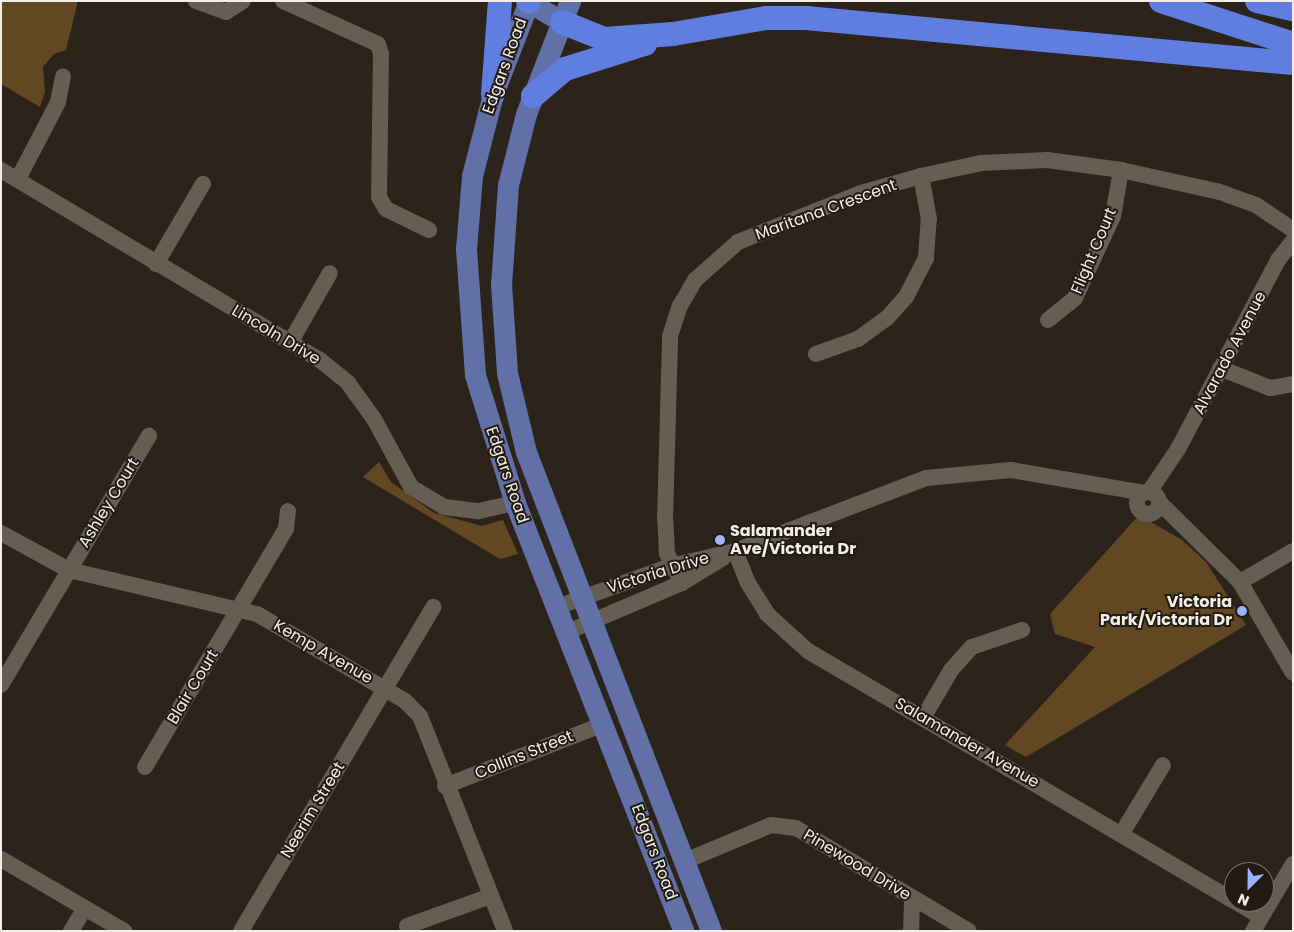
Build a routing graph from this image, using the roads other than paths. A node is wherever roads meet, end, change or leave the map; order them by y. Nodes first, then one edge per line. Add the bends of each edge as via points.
1 (196, 1) edge
2 (243, 1) edge
3 (283, 1) edge
4 (500, 1) edge
5 (529, 1) edge
6 (1161, 1) edge
7 (1258, 1) edge
8 (1293, 8) edge
9 (566, 12) edge
10 (673, 34) junction
11 (1291, 57) edge
12 (62, 76) dead end
13 (492, 94) junction
14 (533, 96) junction
15 (1, 170) edge
16 (1121, 170) junction
17 (921, 176) junction
18 (18, 179) junction
19 (203, 184) dead end
20 (429, 230) dead end
21 (1292, 238) edge
22 (156, 264) junction
23 (330, 273) dead end
24 (1048, 320) dead end
25 (291, 341) junction
26 (816, 354) dead end
27 (1220, 368) junction
28 (1293, 384) edge
29 (149, 436) dead end
30 (1150, 501) junction
31 (515, 502) junction
32 (288, 511) dead end
33 (1, 533) edge
34 (735, 550) junction
35 (1293, 551) edge
36 (675, 565) junction
37 (69, 570) junction
38 (682, 583) junction
39 (1243, 585) junction
40 (582, 598) junction
41 (433, 607) dead end
42 (557, 607) junction
43 (241, 608) junction
44 (592, 623) junction
45 (1022, 630) dead end
46 (567, 632) junction
47 (1293, 673) edge
48 (1, 685) edge
49 (385, 688) junction
50 (923, 718) junction
51 (604, 724) junction
52 (1163, 766) dead end
53 (145, 767) dead end
54 (445, 786) junction
55 (1122, 833) junction
56 (1, 859) edge
57 (685, 861) junction
58 (1293, 864) edge
59 (1224, 895) edge
60 (491, 896) junction
61 (912, 898) junction
62 (84, 908) junction
63 (1245, 912) edge
64 (1257, 924) edge
65 (407, 926) dead end
66 (71, 931) edge
67 (124, 931) edge
68 (241, 931) edge
69 (505, 931) edge
70 (684, 931) edge
71 (711, 931) edge
72 (911, 931) edge
73 (969, 931) edge

1 - 2 street via 226,12
3 - 20 street via 378,44 381,54 379,197 386,209
4 - 13 highway
5 - 9 main road
5 - 13 main road, Edgars Road
6 - 11 highway
7 - 8 highway
9 - 10 highway via 604,38
9 - 14 main road, Edgars Road
10 - 11 highway via 767,18 806,18
10 - 14 highway via 565,70
12 - 18 street via 58,102
13 - 31 main road, Edgars Road via 477,148 469,205 466,249 468,315 475,375
14 - 40 main road, Edgars Road via 513,162 504,213 501,284 507,373 526,452
15 - 18 street, Lincoln Drive
16 - 17 street, Maritana Crescent via 1047,160 981,164
16 - 21 street, Maritana Crescent via 1220,192 1256,205
16 - 24 street, Flight Court via 1113,216 1075,298
17 - 26 street via 929,219 926,258 906,297 887,318 858,339
17 - 36 street, Maritana Crescent via 861,193 738,242 695,280 674,320 668,352 666,530
18 - 22 street, Lincoln Drive
19 - 22 street
21 - 27 street, Alvarado Avenue
22 - 25 street, Lincoln Drive
23 - 25 street
25 - 31 street, Lincoln Drive via 348,383 374,419 411,487 444,506 479,512
27 - 28 street via 1270,388
27 - 30 street, Alvarado Avenue
29 - 37 street, Ashley Court
30 - 34 street, Victoria Drive via 1101,485 1010,470 926,478
30 - 39 street, Victoria Drive via 1190,530
31 - 42 main road, Edgars Road
32 - 43 street, Blair Court via 286,529
33 - 37 street, Kemp Avenue
34 - 36 street, Victoria Drive
34 - 38 street, Victoria Drive
34 - 50 street, Salamander Avenue via 756,598 781,629 808,650
35 - 39 street
36 - 38 street, Maritana Crescent
36 - 40 street, Victoria Drive
37 - 43 street, Kemp Avenue
37 - 48 street, Ashley Court
38 - 44 street, Victoria Drive
39 - 47 street, Victoria Drive
40 - 42 street, Victoria Drive
40 - 44 main road, Edgars Road
41 - 49 street, Neerim Street
42 - 46 main road, Edgars Road
43 - 49 street, Kemp Avenue
43 - 53 street, Blair Court
44 - 46 street, Victoria Drive
44 - 57 main road, Edgars Road
45 - 50 street via 972,648 951,670
46 - 51 main road, Edgars Road
49 - 54 street, Kemp Avenue via 420,716
49 - 68 street, Neerim Street
50 - 55 street, Salamander Avenue
51 - 54 street, Collins Street
51 - 70 main road, Edgars Road
52 - 55 street
54 - 60 street, Kemp Avenue
55 - 59 street, Salamander Avenue
56 - 62 street
57 - 61 street, Pinewood Drive via 771,825 796,828
57 - 71 main road, Edgars Road
58 - 64 street
60 - 65 street
60 - 69 street, Kemp Avenue
61 - 72 street
61 - 73 street, Pinewood Drive
62 - 66 street
62 - 67 street
63 - 64 street, Salamander Avenue

